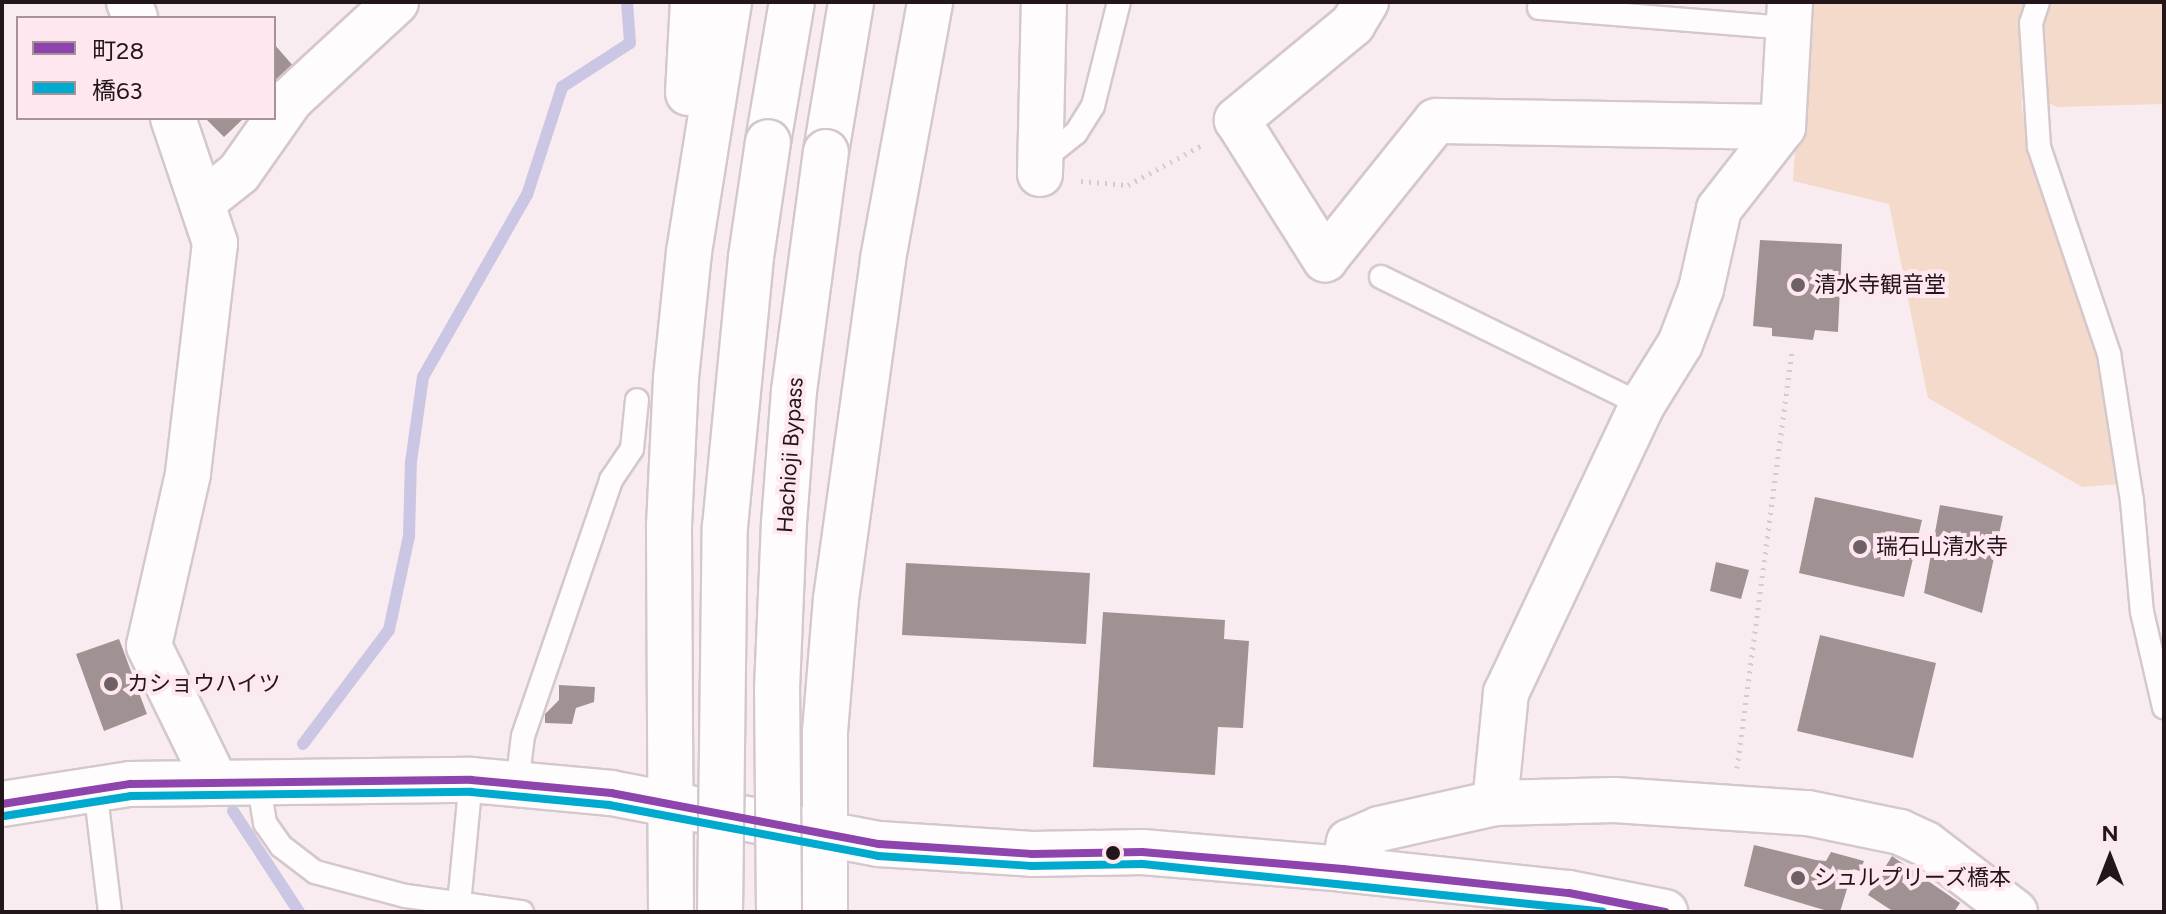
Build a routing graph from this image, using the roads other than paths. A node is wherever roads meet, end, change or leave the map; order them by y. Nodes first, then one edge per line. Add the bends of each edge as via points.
1 (396, 2) edge
2 (693, 2) edge
3 (729, 2) edge
4 (792, 2) edge
5 (851, 2) edge
6 (1044, 2) edge
7 (1119, 2) edge
8 (1366, 2) edge
9 (2038, 2) edge
10 (1539, 8) dead end
11 (933, 11) edge
12 (1790, 15) edge
13 (174, 120) edge
14 (1783, 127) junction
15 (1040, 163) joint
16 (205, 200) junction
17 (689, 252) junction
18 (1381, 277) dead end
19 (637, 400) dead end
20 (1642, 405) junction
21 (2164, 707) edge
22 (471, 780) junction
23 (215, 781) junction
24 (258, 781) junction
25 (517, 784) junction
26 (95, 788) junction
27 (670, 802) junction
28 (1495, 803) junction
29 (2, 804) edge
30 (824, 836) junction
31 (1343, 869) junction
32 (404, 904) edge
33 (459, 904) junction
34 (110, 912) edge
35 (522, 912) edge
36 (671, 912) edge
37 (720, 912) edge
38 (779, 912) edge
39 (825, 912) edge
40 (1665, 912) edge
41 (2015, 912) edge

1 - 16 main road via 291,99 239,173
2 - 17 main road
3 - 17 main road
4 - 37 main road, bridge via 748,285 725,527
5 - 38 main road, Hachioji Bypass, bridge via 797,362 784,523 777,689
6 - 15 main road
7 - 15 lane via 1093,106 1076,133
8 - 14 main road via 1353,24 1237,120 1325,259 1436,121
9 - 21 lane via 2031,39 2039,147 2109,354 2132,501 2142,612
10 - 12 lane
11 - 30 main road via 899,162 849,490 826,700
12 - 14 main road
13 - 16 main road
14 - 20 main road via 1719,209 1701,289 1680,344
16 - 23 main road via 215,243 188,474 149,646
17 - 27 main road via 669,526
18 - 20 lane
19 - 25 lane via 632,449 611,480 528,721
20 - 28 main road via 1506,693
22 - 24 main road
22 - 25 main road
22 - 33 lane
23 - 24 main road
23 - 26 main road
24 - 32 lane via 265,823 281,846 315,872
25 - 27 main road
26 - 29 main road
26 - 34 lane
27 - 30 main road
27 - 36 main road
28 - 31 main road via 1369,833 1349,842
28 - 41 main road via 1615,800 1808,813 1900,832 1926,844
30 - 31 main road via 1032,854 1142,852
30 - 39 main road
31 - 40 main road via 1569,893
32 - 33 lane
33 - 35 lane

